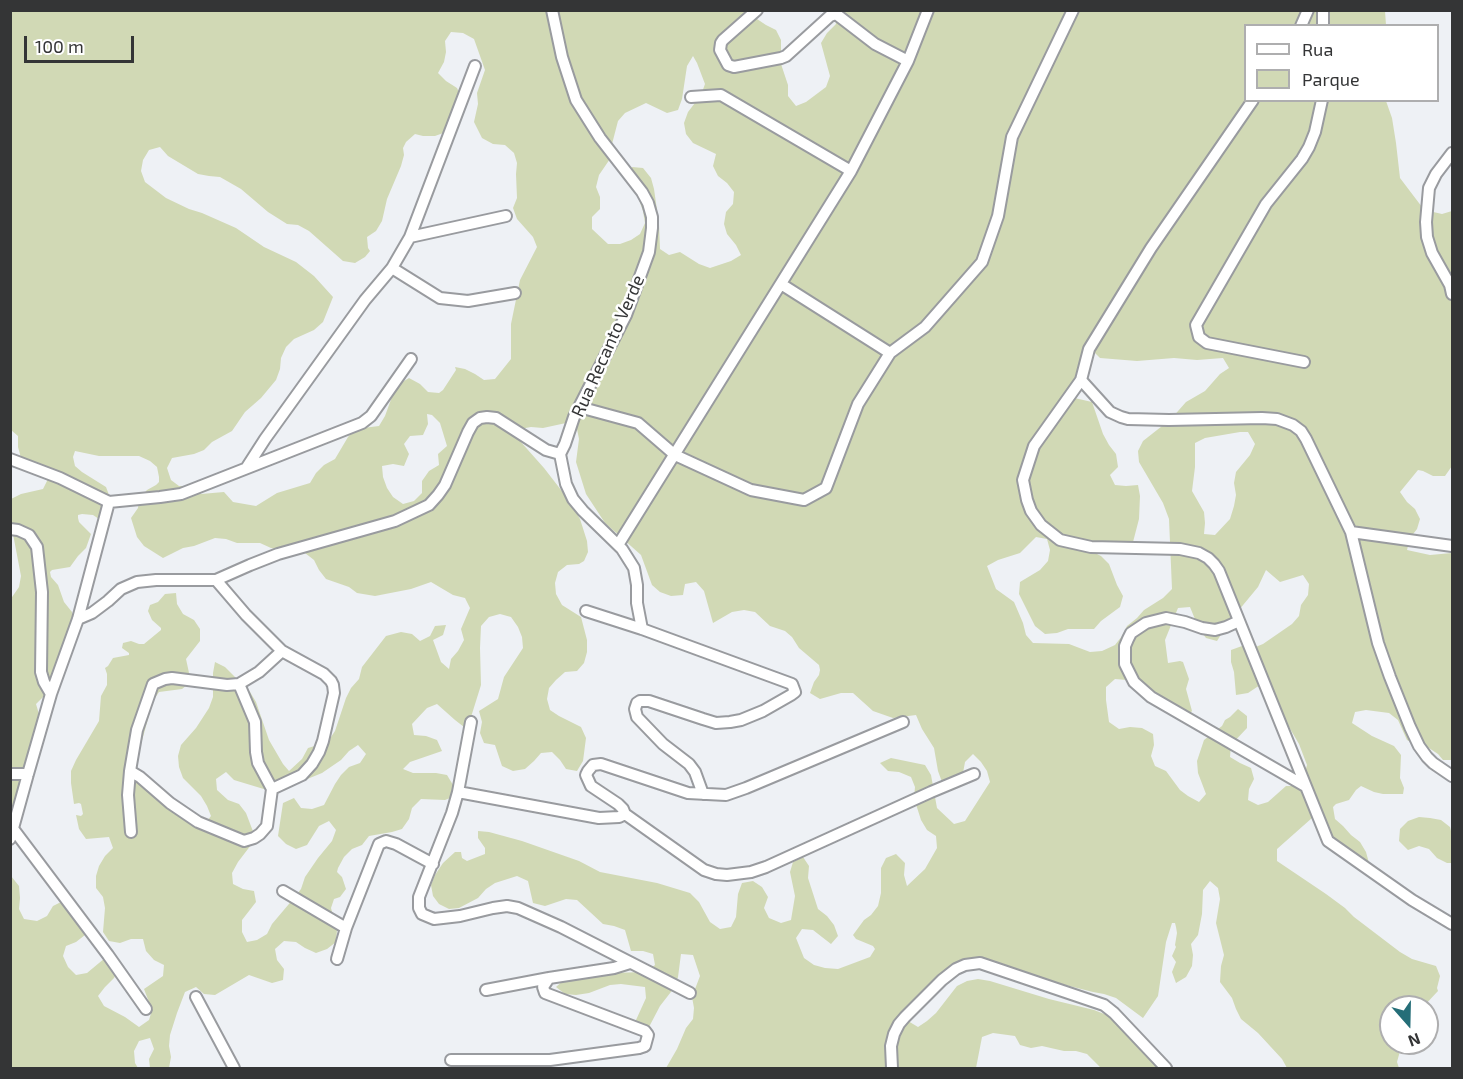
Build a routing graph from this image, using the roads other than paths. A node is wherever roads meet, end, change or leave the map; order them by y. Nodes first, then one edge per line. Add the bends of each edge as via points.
1 (552, 10) edge
2 (757, 10) edge
3 (928, 10) edge
4 (1073, 10) edge
5 (1308, 10) edge
6 (1302, 24) edge
7 (908, 61) junction
8 (475, 66) dead end
9 (691, 97) dead end
10 (1252, 102) edge
11 (1322, 102) edge
12 (1452, 153) edge
13 (851, 171) junction
14 (506, 216) dead end
15 (410, 237) junction
16 (392, 268) junction
17 (781, 284) junction
18 (515, 293) dead end
19 (1452, 294) edge
20 (890, 353) junction
21 (411, 359) dead end
22 (1304, 362) dead end
23 (1081, 380) junction
24 (579, 407) junction
25 (265, 439) junction
26 (560, 454) junction
27 (675, 455) junction
28 (273, 457) junction
29 (10, 459) edge
30 (247, 467) junction
31 (109, 502) junction
32 (10, 529) edge
33 (1352, 532) junction
34 (618, 545) junction
35 (1452, 546) edge
36 (216, 580) junction
37 (586, 611) dead end
38 (78, 619) junction
39 (1239, 621) junction
40 (642, 629) junction
41 (282, 651) junction
42 (239, 684) junction
43 (51, 694) junction
44 (471, 722) dead end
45 (903, 722) dead end
46 (130, 771) junction
47 (10, 774) edge
48 (28, 774) junction
49 (974, 774) dead end
50 (1452, 776) edge
51 (1305, 786) junction
52 (272, 789) junction
53 (458, 792) junction
54 (704, 794) junction
55 (625, 813) junction
56 (131, 832) dead end
57 (12, 835) edge
58 (433, 864) junction
59 (283, 891) dead end
60 (1452, 924) edge
61 (346, 928) junction
62 (337, 959) dead end
63 (630, 963) junction
64 (549, 978) junction
65 (486, 990) dead end
66 (690, 993) dead end
67 (196, 997) dead end
68 (146, 1009) dead end
69 (451, 1060) dead end
70 (550, 1060) junction
71 (234, 1068) edge
72 (559, 1068) edge
73 (892, 1068) edge
74 (1166, 1068) edge

1 - 24 street, Rua Recanto Verde via 576,100 642,192 652,217 649,252 626,315
2 - 7 street via 721,44 720,50 731,67 781,58 836,14 875,44
3 - 7 street
4 - 20 street via 1012,137 998,216 982,262 925,327
5 - 6 street
7 - 13 street
8 - 15 street
9 - 13 street via 721,95
10 - 23 street via 1151,248 1089,349
11 - 22 street via 1309,147 1266,204 1196,325 1199,337 1207,343
12 - 19 street via 1430,188 1426,222 1432,253
13 - 17 street
14 - 15 street
15 - 16 street
16 - 18 street via 440,298 468,302
16 - 25 street
17 - 20 street
17 - 27 street
20 - 27 street via 858,404 826,488 804,500 751,490
21 - 28 street via 366,420
23 - 33 street via 1110,412 1128,419 1262,418 1293,425 1306,439
23 - 39 street via 1034,446 1023,480 1030,511 1049,533 1074,544 1199,553 1219,571
24 - 26 street, Rua Recanto Verde
24 - 27 street via 638,423
25 - 28 street
25 - 30 street
26 - 34 street via 573,498
26 - 36 street via 546,450 496,418 480,418 468,432 445,485 429,505 395,521 278,555
27 - 34 street
28 - 30 street
29 - 31 street via 60,477
30 - 31 street via 181,494
31 - 38 street
32 - 43 street via 29,535 37,547 42,591 40,672
33 - 35 street
33 - 50 street via 1378,643 1410,727 1427,757
34 - 40 street via 634,568
36 - 38 street via 137,582 120,589 92,613
36 - 41 street
37 - 40 street
38 - 43 street
39 - 51 street
39 - 51 street via 1215,630 1166,618 1146,623 1131,633 1125,646 1125,664 1134,682 1151,698
40 - 54 street via 794,687 795,692 784,700 730,722 716,723 649,701 637,703 637,717 689,764
41 - 42 street
41 - 52 street via 324,675 331,681 334,693 323,741 312,764 302,775
42 - 46 street via 172,678 153,684 137,730
42 - 52 street via 255,722 258,763
43 - 48 street
44 - 53 street
45 - 54 street via 726,795
46 - 52 street via 189,817 244,841 267,826
46 - 56 street
47 - 48 street
48 - 57 street
49 - 55 street via 766,867 740,874 704,870
51 - 60 street via 1329,843
53 - 55 street via 599,818
53 - 58 street
54 - 55 street via 688,793 600,764 592,765 586,775 591,786
57 - 68 street
58 - 61 street via 396,844 381,842
58 - 63 street via 418,903 428,918 507,906 518,908
59 - 61 street
61 - 62 street
63 - 64 street
63 - 66 street
64 - 65 street
64 - 70 street via 543,987 545,993 648,1035 645,1046 639,1048
67 - 71 street
69 - 70 street
70 - 72 street
73 - 74 street via 891,1046 899,1024 956,969 980,963 1104,1005

